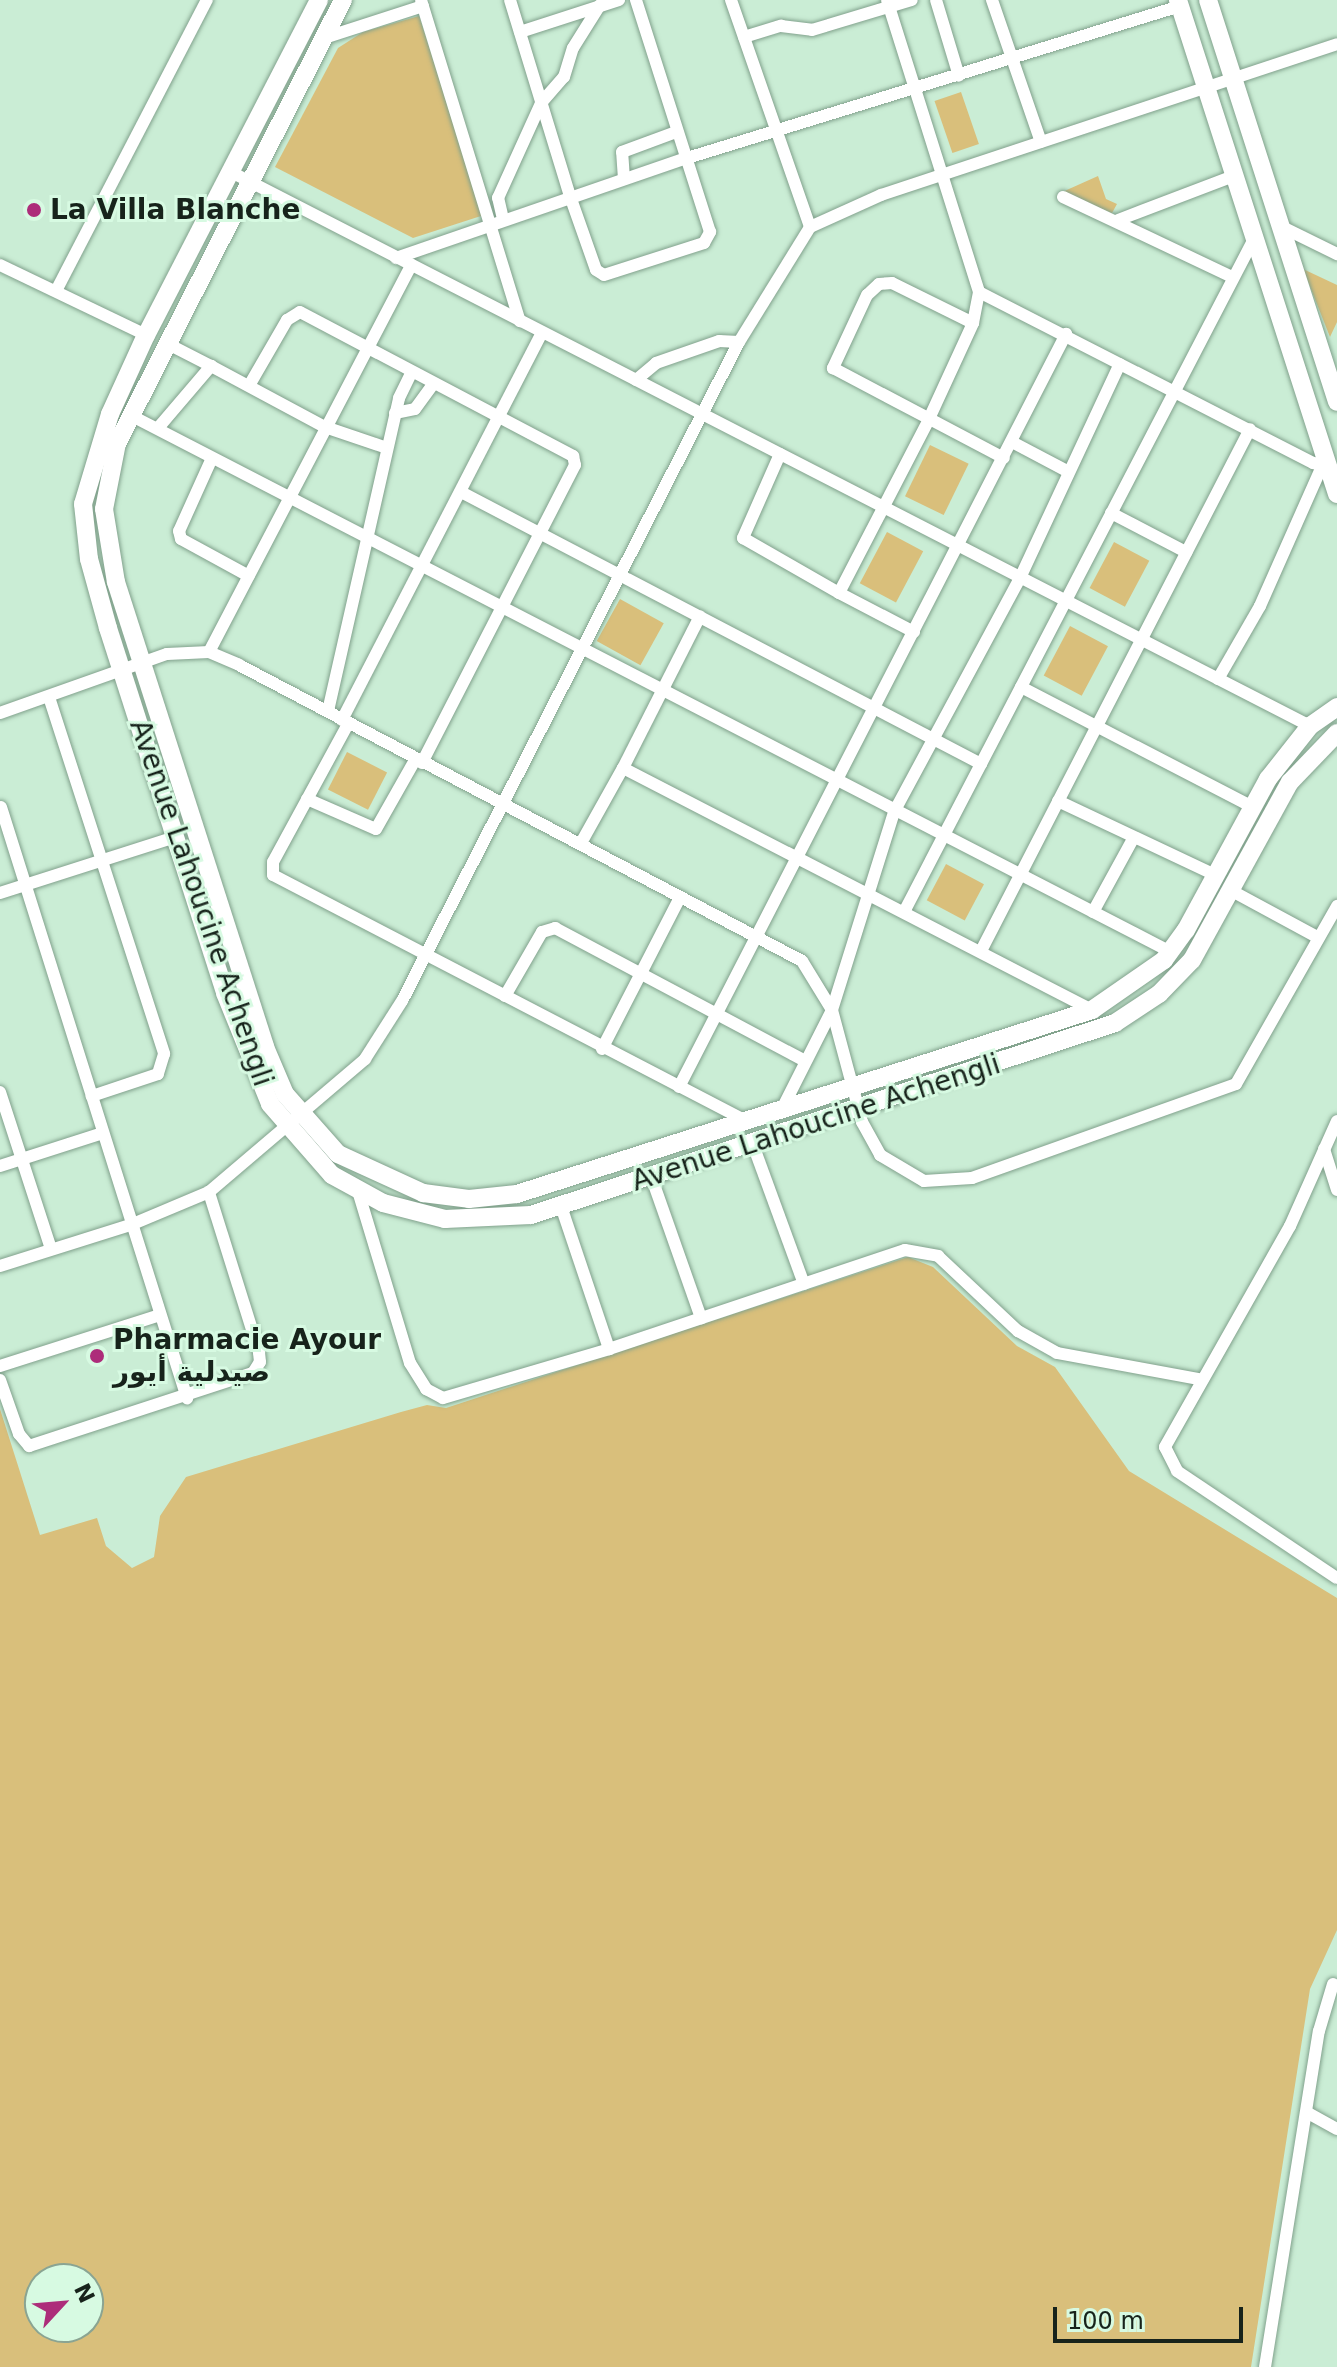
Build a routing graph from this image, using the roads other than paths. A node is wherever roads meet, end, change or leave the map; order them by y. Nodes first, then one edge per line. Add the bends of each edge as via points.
1 (207, 0) edge
2 (319, 0) edge
3 (343, 0) edge
4 (510, 0) edge
5 (619, 0) edge
6 (636, 0) edge
7 (731, 0) edge
8 (912, 0) edge
9 (936, 0) edge
10 (992, 0) edge
11 (1208, 0) edge
12 (422, 3) edge
13 (1179, 3) edge
14 (888, 4) edge
15 (600, 5) junction
16 (520, 32) junction
17 (744, 37) junction
18 (324, 38) junction
19 (1336, 49) edge
20 (1012, 58) junction
21 (959, 76) junction
22 (1234, 80) junction
23 (914, 89) junction
24 (1205, 90) junction
25 (541, 103) junction
26 (676, 132) junction
27 (774, 132) junction
28 (1041, 142) junction
29 (684, 159) junction
30 (233, 173) junction
31 (941, 175) junction
32 (1234, 176) junction
33 (624, 179) junction
34 (251, 182) junction
35 (570, 196) junction
36 (1063, 197) dead end
37 (1118, 220) junction
38 (497, 221) junction
39 (1280, 226) junction
40 (810, 227) junction
41 (1255, 237) junction
42 (1337, 254) edge
43 (396, 258) junction
44 (0, 265) edge
45 (411, 265) junction
46 (1230, 276) junction
47 (56, 291) junction
48 (979, 292) junction
49 (520, 321) junction
50 (973, 323) junction
51 (542, 333) junction
52 (1066, 334) junction
53 (146, 335) junction
54 (739, 342) junction
55 (166, 343) junction
56 (366, 348) junction
57 (1120, 364) junction
58 (211, 366) junction
59 (411, 373) junction
60 (636, 380) junction
61 (250, 384) junction
62 (433, 384) junction
63 (1176, 390) junction
64 (1337, 402) edge
65 (395, 413) junction
66 (703, 414) junction
67 (130, 415) junction
68 (502, 418) junction
69 (928, 421) junction
70 (325, 427) junction
71 (158, 428) junction
72 (1250, 429) junction
73 (1012, 442) junction
74 (387, 448) junction
75 (780, 454) junction
76 (212, 458) junction
77 (1004, 458) junction
78 (1325, 466) junction
79 (1069, 472) junction
80 (461, 492) junction
81 (1337, 494) edge
82 (288, 499) junction
83 (882, 507) junction
84 (1111, 513) junction
85 (541, 533) junction
86 (365, 538) junction
87 (958, 546) junction
88 (1186, 552) junction
89 (420, 567) junction
90 (619, 574) junction
91 (249, 576) junction
92 (1020, 578) junction
93 (839, 593) junction
94 (1063, 600) junction
95 (502, 610) junction
96 (700, 616) junction
97 (914, 632) junction
98 (1142, 640) junction
99 (581, 648) junction
100 (209, 652) junction
101 (142, 665) junction
102 (122, 672) junction
103 (1218, 679) junction
104 (1021, 687) junction
105 (662, 692) junction
106 (49, 697) junction
107 (1337, 707) edge
108 (876, 708) junction
109 (328, 711) junction
110 (0, 713) edge
111 (345, 722) junction
112 (1310, 726) junction
113 (1096, 727) junction
114 (1337, 733) edge
115 (933, 739) junction
116 (419, 762) junction
117 (981, 764) junction
118 (623, 768) junction
119 (835, 782) junction
120 (307, 799) junction
121 (1058, 801) junction
122 (503, 803) junction
123 (1251, 806) junction
124 (1, 807) edge
125 (894, 812) junction
126 (944, 834) junction
127 (175, 837) junction
128 (1134, 837) junction
129 (581, 843) junction
130 (796, 858) junction
131 (101, 862) junction
132 (1020, 874) junction
133 (1215, 875) junction
134 (23, 885) junction
135 (1232, 891) junction
136 (0, 893) edge
137 (864, 893) junction
138 (680, 897) junction
139 (1337, 906) edge
140 (904, 912) junction
141 (1093, 912) junction
142 (756, 933) junction
143 (1317, 937) junction
144 (981, 951) junction
145 (1169, 951) junction
146 (425, 955) junction
147 (639, 973) junction
148 (505, 996) junction
149 (832, 1010) junction
150 (1092, 1010) junction
151 (716, 1015) junction
152 (602, 1049) junction
153 (803, 1060) junction
154 (854, 1086) junction
155 (679, 1087) junction
156 (0, 1092) edge
157 (92, 1096) junction
158 (859, 1107) junction
159 (782, 1109) junction
160 (295, 1122) junction
161 (748, 1122) junction
162 (1335, 1128) edge
163 (103, 1133) junction
164 (752, 1142) junction
165 (1324, 1149) junction
166 (22, 1158) junction
167 (0, 1166) edge
168 (651, 1176) junction
169 (1337, 1190) edge
170 (358, 1191) junction
171 (209, 1192) junction
172 (561, 1206) junction
173 (133, 1224) junction
174 (51, 1249) junction
175 (0, 1266) edge
176 (804, 1284) junction
177 (160, 1315) junction
178 (701, 1318) junction
179 (609, 1349) junction
180 (0, 1366) edge
181 (1199, 1379) junction
182 (0, 1380) edge
183 (187, 1398) junction
184 (1337, 1578) edge
185 (1333, 1984) dead end
186 (1308, 2113) junction
187 (1337, 2129) edge
188 (1265, 2367) edge

1 - 47 street
2 - 30 street, Avenue Lahoucine Achengli
3 - 18 street, Avenue Lahoucine Achengli
4 - 16 street
5 - 15 street
6 - 26 street
7 - 17 street
8 - 14 street
9 - 21 street
10 - 20 street
11 - 22 street
12 - 18 street
12 - 38 street
13 - 20 street
13 - 24 street
14 - 17 street via 812,30 781,26
14 - 23 street
15 - 16 street
15 - 25 street via 573,48 564,77
16 - 25 street
17 - 27 street
18 - 34 street, Avenue Lahoucine Achengli
19 - 22 street
20 - 21 street
20 - 28 street
21 - 23 street
22 - 24 street
22 - 39 street
23 - 27 street
23 - 31 street
24 - 28 street
24 - 32 street
25 - 35 street
25 - 38 street via 498,198
26 - 29 street
26 - 33 street via 622,152
27 - 29 street
27 - 40 street
28 - 31 street
29 - 33 street
29 - 35 street via 710,232 704,243 600,274
30 - 34 street
30 - 53 street, Avenue Lahoucine Achengli
31 - 40 street
31 - 48 street
32 - 37 street
32 - 41 street
33 - 35 street
34 - 43 street
34 - 55 street, Avenue Lahoucine Achengli
35 - 38 street
36 - 37 street
37 - 46 street
38 - 43 street
38 - 49 street
39 - 42 street
39 - 64 street
40 - 54 street
41 - 46 street
41 - 78 street
43 - 45 street
44 - 47 street
45 - 49 street
45 - 56 street
46 - 63 street
47 - 53 street
48 - 50 street
48 - 52 street
49 - 51 street
50 - 69 street
50 - 69 street via 892,283 879,284 867,295 834,364 838,374
51 - 60 street
51 - 68 street
52 - 57 street
52 - 73 street
53 - 102 street, Avenue Lahoucine Achengli via 110,414 83,504 89,559
54 - 60 street via 719,341 656,363
54 - 66 street
55 - 58 street
55 - 67 street, Avenue Lahoucine Achengli
56 - 59 street
56 - 61 street via 309,315 293,314
56 - 70 street
57 - 63 street
57 - 79 street
58 - 61 street
58 - 71 street
59 - 62 street
59 - 65 street
60 - 66 street
61 - 70 street
62 - 65 street via 415,409
62 - 68 street
63 - 72 street
63 - 84 street
65 - 74 street
66 - 75 street
66 - 90 street
67 - 71 street
67 - 101 street, Avenue Lahoucine Achengli via 117,443 104,509 107,549
68 - 80 street
68 - 85 street via 575,460
69 - 77 street
69 - 83 street
70 - 74 street
70 - 82 street
71 - 76 street
72 - 78 street
72 - 88 street
73 - 77 street
73 - 79 street
74 - 86 street
75 - 83 street
75 - 93 street via 743,538
76 - 82 street
76 - 91 street via 179,531 181,539
77 - 87 street
78 - 81 street
78 - 103 street via 1260,606
79 - 92 street
80 - 85 street
80 - 89 street
82 - 86 street
82 - 91 street
83 - 87 street
83 - 93 street
84 - 88 street
84 - 94 street
85 - 90 street
85 - 95 street
86 - 89 street
86 - 109 street
87 - 92 street
87 - 97 street
88 - 98 street
89 - 95 street
89 - 111 street
90 - 96 street
90 - 99 street
91 - 100 street
92 - 94 street
92 - 115 street
93 - 97 street
94 - 98 street
94 - 104 street
95 - 99 street
95 - 116 street
96 - 105 street
96 - 108 street
97 - 108 street
98 - 103 street
98 - 113 street
99 - 105 street
99 - 122 street
100 - 101 street via 167,654
100 - 109 street
101 - 102 street
101 - 160 street, Avenue Lahoucine Achengli via 265,1047
102 - 106 street
102 - 127 street, Avenue Lahoucine Achengli
103 - 112 street
104 - 113 street
104 - 117 street
105 - 118 street
105 - 119 street
106 - 110 street
106 - 131 street
107 - 112 street, Avenue Lahoucine Achengli
108 - 115 street
108 - 119 street
109 - 111 street
111 - 116 street
111 - 120 street
112 - 123 street, Avenue Lahoucine Achengli
113 - 121 street
113 - 123 street
114 - 135 street, Avenue Lahoucine Achengli via 1290,782
115 - 117 street
115 - 125 street
116 - 120 street via 376,829
116 - 122 street
117 - 126 street
118 - 129 street
118 - 130 street
119 - 125 street
119 - 130 street
120 - 146 street via 273,862 273,875
121 - 128 street
121 - 132 street
122 - 129 street
122 - 146 street
123 - 133 street, Avenue Lahoucine Achengli
124 - 134 street
125 - 126 street
125 - 137 street
126 - 132 street
126 - 140 street
127 - 131 street
127 - 160 street, Avenue Lahoucine Achengli via 258,1080
128 - 133 street
128 - 141 street
129 - 138 street
130 - 137 street
130 - 142 street
131 - 134 street
131 - 157 street via 165,1062 158,1074
132 - 141 street
132 - 144 street
133 - 145 street, Avenue Lahoucine Achengli
134 - 136 street
134 - 157 street
135 - 143 street
135 - 158 street, Avenue Lahoucine Achengli via 1185,968 1159,994 1115,1023
137 - 140 street
137 - 149 street
138 - 142 street
138 - 147 street
139 - 143 street
140 - 144 street
141 - 145 street
142 - 149 street via 802,961
142 - 151 street
143 - 158 street via 1244,1074 1228,1088 1191,1103 972,1178 936,1182 914,1178 880,1155
144 - 150 street
145 - 150 street, Avenue Lahoucine Achengli via 1148,974
146 - 148 street
146 - 160 street via 365,1059
147 - 148 street via 548,928
147 - 151 street
147 - 152 street
148 - 152 street
149 - 153 street
149 - 154 street
150 - 154 street, Avenue Lahoucine Achengli
151 - 153 street
151 - 155 street
152 - 155 street
153 - 159 street
154 - 158 street
154 - 159 street, Avenue Lahoucine Achengli
155 - 161 street
156 - 166 street
157 - 163 street
158 - 164 street, Avenue Lahoucine Achengli
159 - 161 street, Avenue Lahoucine Achengli
160 - 161 street, Avenue Lahoucine Achengli via 363,1170 423,1193 469,1199 517,1194
160 - 170 street, Avenue Lahoucine Achengli via 332,1175
160 - 171 street
162 - 165 street
163 - 166 street
163 - 173 street
164 - 168 street, Avenue Lahoucine Achengli
164 - 176 street
165 - 169 street
165 - 181 street via 1262,1280
166 - 167 street
166 - 174 street
168 - 172 street, Avenue Lahoucine Achengli
168 - 178 street
170 - 172 street, Avenue Lahoucine Achengli via 445,1219 491,1221
170 - 179 street via 397,1328 415,1372 432,1394 450,1398
171 - 173 street
171 - 183 street via 260,1362 253,1373
172 - 179 street
173 - 174 street
173 - 177 street
174 - 175 street
176 - 178 street
176 - 181 street via 919,1250 938,1256 1038,1345
177 - 180 street
177 - 183 street
178 - 179 street
181 - 184 street via 1167,1439 1170,1464
182 - 183 street via 19,1434 29,1446
185 - 186 street via 1319,2031
186 - 187 street
186 - 188 street

